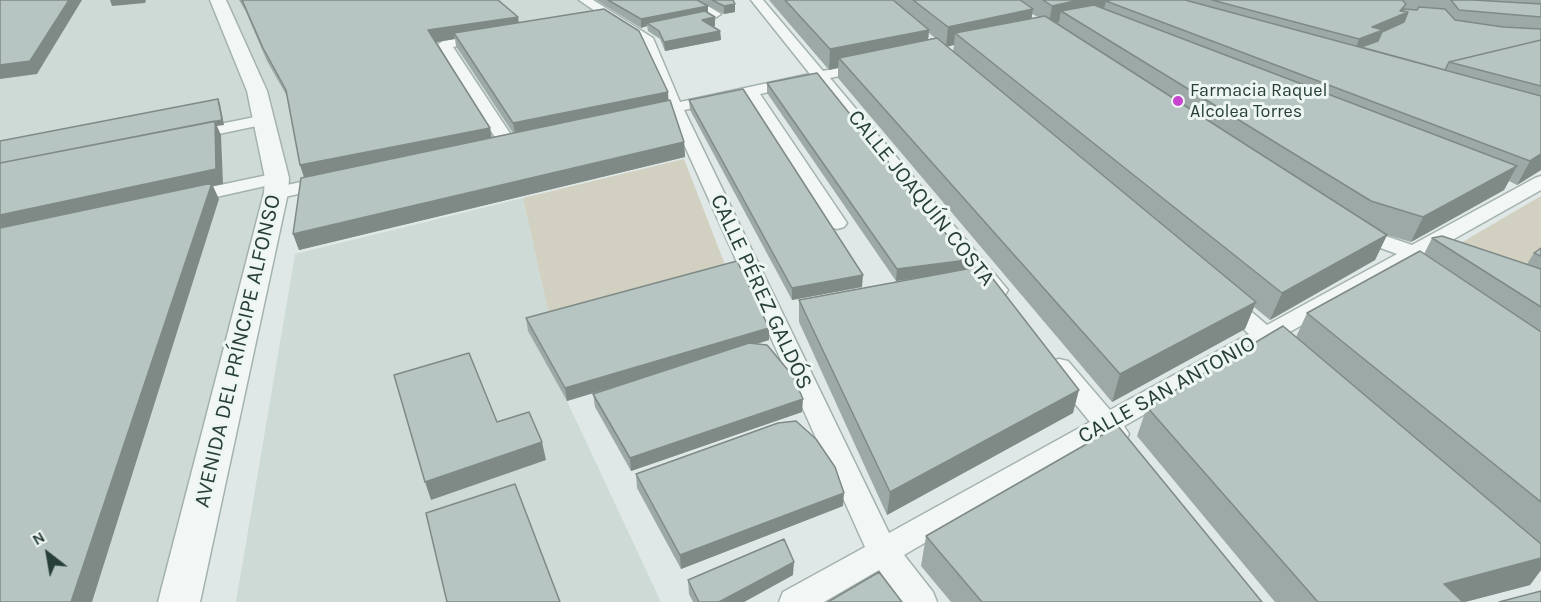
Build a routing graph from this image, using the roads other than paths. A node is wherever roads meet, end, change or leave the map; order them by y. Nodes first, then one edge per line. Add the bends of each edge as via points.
1 (218, 0) edge
2 (689, 0) edge
3 (757, 0) edge
4 (586, 10) edge
5 (650, 27) junction
6 (504, 34) edge
7 (879, 63) edge
8 (820, 75) junction
9 (751, 91) junction
10 (675, 108) junction
11 (631, 117) edge
12 (265, 120) junction
13 (172, 139) edge
14 (508, 144) edge
15 (344, 179) edge
16 (277, 185) junction
17 (1524, 187) edge
18 (171, 201) edge
19 (837, 223) dead end
20 (1348, 228) edge
21 (1408, 262) junction
22 (1445, 263) edge
23 (1210, 288) edge
24 (1005, 301) edge
25 (1265, 336) junction
26 (1051, 357) edge
27 (1302, 368) edge
28 (1107, 424) junction
29 (1134, 458) edge
30 (883, 552) junction
31 (179, 602) edge
32 (795, 602) edge
33 (921, 602) edge

1 - 12 street, AVENIDA DEL PRÍNCIPE ALFONSO via 257,91
2 - 5 street via 715,14
3 - 8 street, CALLE JOAQUÍN COSTA
4 - 5 street, CALLE PÉREZ GALDÓS
5 - 10 street, CALLE PÉREZ GALDÓS via 648,41
6 - 14 street via 445,44
7 - 8 street
8 - 9 street
8 - 24 street, CALLE JOAQUÍN COSTA
9 - 10 street
9 - 19 street
10 - 11 street
10 - 30 street, CALLE PÉREZ GALDÓS
12 - 13 street
12 - 16 street, AVENIDA DEL PRÍNCIPE ALFONSO
15 - 16 street
16 - 18 street
16 - 31 street, AVENIDA DEL PRÍNCIPE ALFONSO
17 - 21 street, CALLE SAN ANTONIO
20 - 21 street
21 - 22 street
21 - 25 street, CALLE SAN ANTONIO
23 - 25 street
25 - 27 street
25 - 28 street, CALLE SAN ANTONIO
26 - 28 street
28 - 29 street
28 - 30 street, CALLE SAN ANTONIO
30 - 32 street, CALLE SAN ANTONIO
30 - 33 street, CALLE PÉREZ GALDÓS

